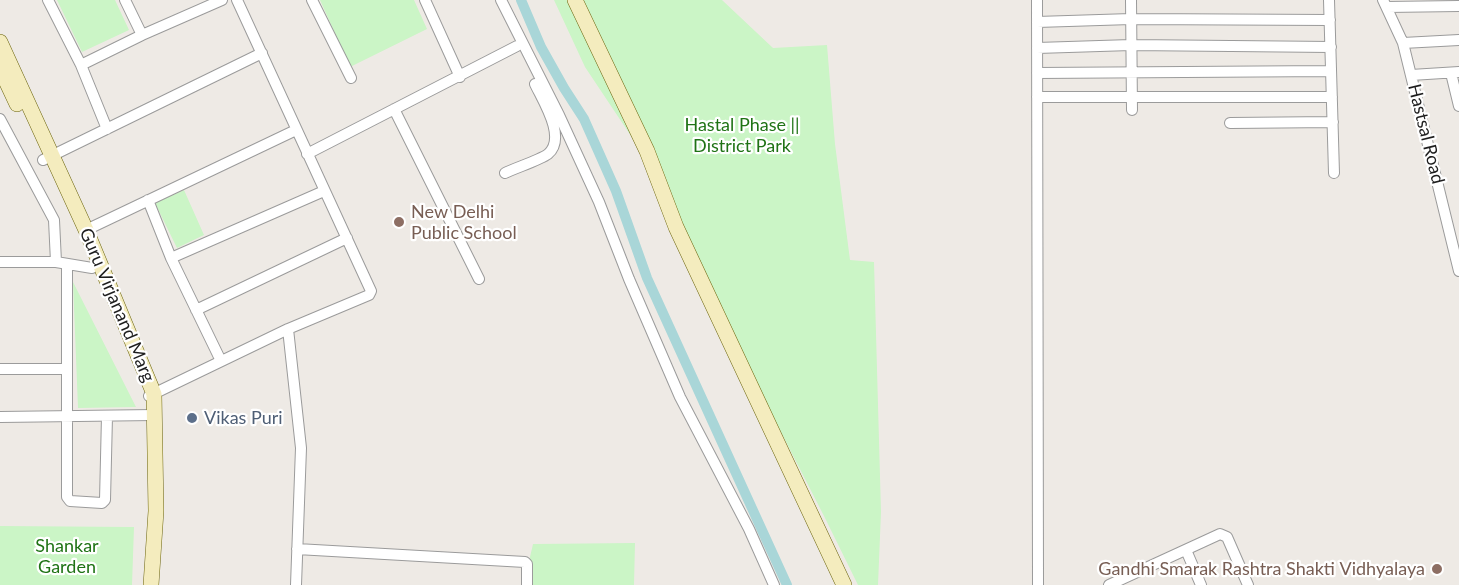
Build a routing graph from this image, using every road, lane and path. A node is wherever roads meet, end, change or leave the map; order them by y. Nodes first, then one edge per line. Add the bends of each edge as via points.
1 (48, 0) edge
2 (125, 0) edge
3 (222, 0) edge
4 (237, 0) edge
5 (312, 0) edge
6 (425, 0) edge
7 (495, 0) edge
8 (501, 0) edge
9 (575, 0) edge
10 (1037, 0) edge
11 (1131, 0) edge
12 (1329, 0) edge
13 (1385, 4) edge
14 (1459, 6) edge
15 (1131, 19) junction
16 (1330, 20) junction
17 (1037, 22) junction
18 (142, 35) junction
19 (1459, 40) edge
20 (0, 42) edge
21 (1402, 43) junction
22 (1131, 45) junction
23 (517, 46) junction
24 (1330, 47) junction
25 (1037, 48) junction
26 (262, 53) junction
27 (81, 65) junction
28 (0, 68) edge
29 (1331, 70) junction
30 (1132, 72) junction
31 (1037, 73) junction
32 (1455, 73) edge
33 (1411, 75) junction
34 (460, 77) junction
35 (351, 78) dead end
36 (9, 86) edge
37 (1037, 97) junction
38 (1132, 97) junction
39 (1332, 97) junction
40 (1459, 106) edge
41 (394, 109) junction
42 (1132, 110) dead end
43 (0, 119) edge
44 (1333, 122) junction
45 (1230, 123) dead end
46 (107, 129) junction
47 (296, 130) junction
48 (2, 132) edge
49 (307, 154) junction
50 (47, 158) junction
51 (505, 173) dead end
52 (1334, 173) dead end
53 (324, 191) junction
54 (148, 200) junction
55 (86, 230) junction
56 (347, 238) junction
57 (171, 258) junction
58 (0, 262) edge
59 (62, 263) junction
60 (92, 268) junction
61 (1459, 271) edge
62 (478, 279) dead end
63 (196, 310) junction
64 (288, 329) junction
65 (221, 361) junction
66 (0, 369) edge
67 (67, 369) junction
68 (151, 395) junction
69 (151, 415) junction
70 (67, 416) junction
71 (107, 416) junction
72 (0, 417) edge
73 (297, 549) junction
74 (1185, 550) junction
75 (141, 585) edge
76 (151, 585) edge
77 (296, 585) edge
78 (526, 585) edge
79 (774, 585) edge
80 (844, 585) edge
81 (1038, 585) edge
82 (1109, 585) edge
83 (1201, 585) edge
84 (1248, 585) edge

1 - 27 street
2 - 18 street
3 - 18 street
4 - 26 street
5 - 35 street
6 - 34 street
7 - 23 street
8 - 79 street via 599,202 680,397
9 - 80 street via 647,151 676,227
10 - 17 street
11 - 15 street
12 - 16 street
13 - 14 street
13 - 21 street, Hastsal Road
15 - 16 street
15 - 17 street
15 - 22 street
16 - 24 street
17 - 25 street
18 - 27 street
19 - 21 street
20 - 36 street, Guru Virjanand Marg
21 - 33 street, Hastsal Road
22 - 24 street
22 - 25 street
22 - 30 street
23 - 34 street
23 - 51 street via 556,132 549,153
24 - 29 street
25 - 31 street
26 - 46 street
26 - 47 street
27 - 46 street
28 - 36 street, Guru Virjanand Marg
29 - 30 street
29 - 39 street
30 - 31 street
30 - 38 street
31 - 37 street
32 - 33 street
32 - 40 street
33 - 61 street, Hastsal Road
34 - 41 street
36 - 50 street, Guru Virjanand Marg
37 - 38 street
37 - 81 street
38 - 39 street
38 - 42 street
39 - 44 street
41 - 49 street
41 - 62 street
43 - 48 street
44 - 45 street
44 - 52 street
46 - 50 street
47 - 49 street
47 - 54 street
48 - 59 street via 54,220
49 - 53 street
50 - 55 street, Guru Virjanand Marg
50 - 60 street, Guru Virjanand Marg
53 - 56 street
53 - 57 street
54 - 55 street
54 - 57 street
55 - 68 street, Guru Virjanand Marg
56 - 63 street
56 - 64 street via 370,293
57 - 63 street
58 - 59 street
59 - 60 street
59 - 67 street
60 - 68 street, Guru Virjanand Marg
63 - 65 street
64 - 65 street
64 - 73 street via 301,448
65 - 68 street
66 - 67 street
67 - 70 street
68 - 69 street, Guru Virjanand Marg
69 - 71 street
69 - 75 street, Guru Virjanand Marg
69 - 76 street, Guru Virjanand Marg via 156,511
70 - 71 street
70 - 71 street via 67,497 74,503 102,503 107,496
70 - 72 street
73 - 77 street
73 - 78 street via 525,562
74 - 82 street
74 - 83 street
74 - 84 street via 1223,534

